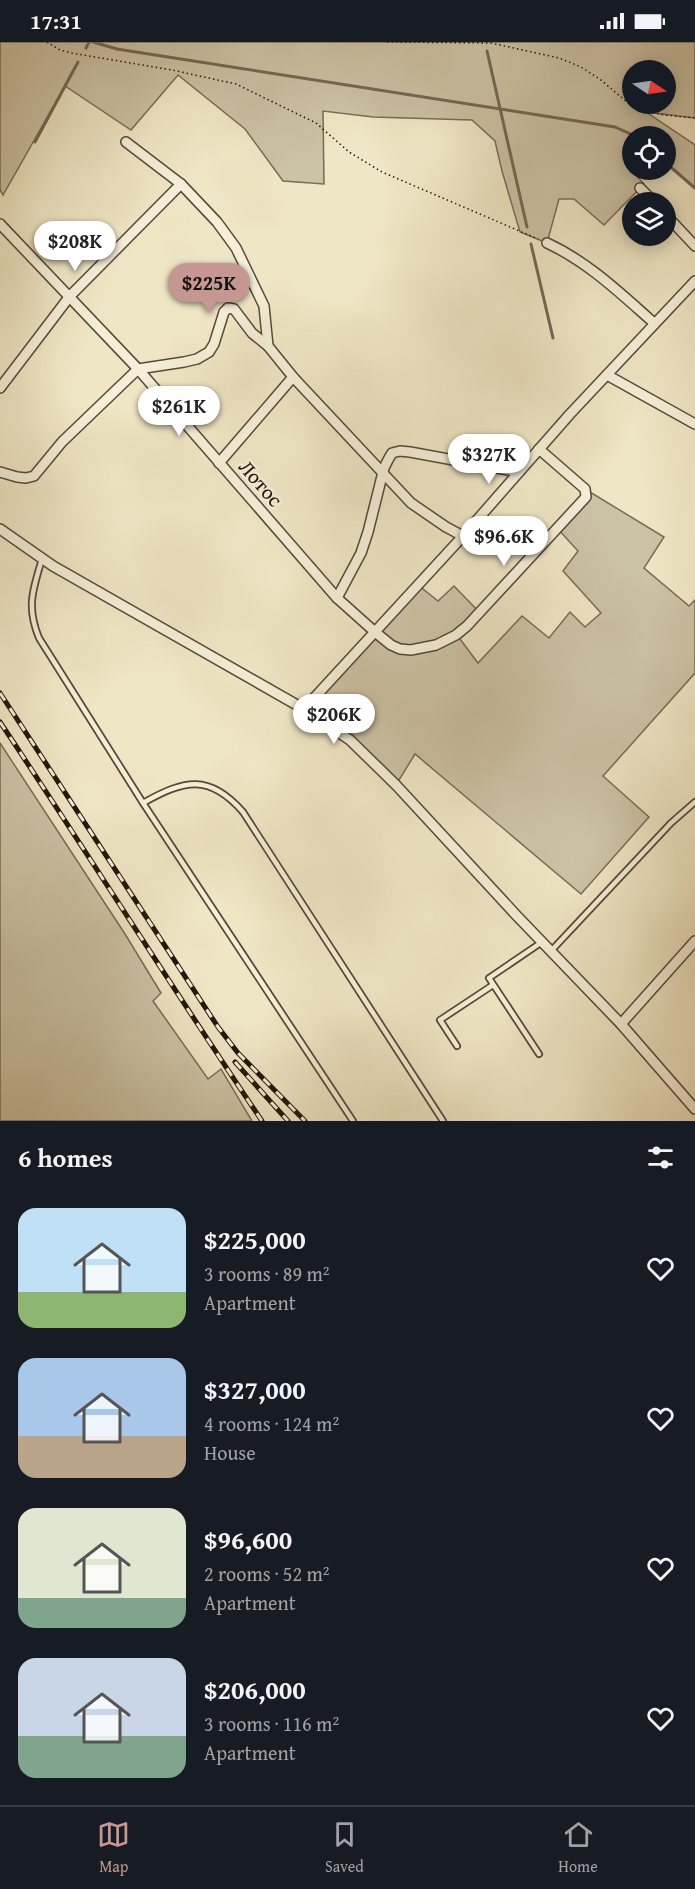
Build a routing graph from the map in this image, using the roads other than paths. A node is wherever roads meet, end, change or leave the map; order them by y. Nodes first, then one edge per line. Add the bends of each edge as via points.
1 (126, 142) dead end
2 (182, 184) junction
3 (640, 188) dead end
4 (644, 192) edge
5 (0, 224) edge
6 (676, 226) edge
7 (547, 243) road end
8 (695, 246) edge
9 (695, 281) edge
10 (70, 296) junction
11 (654, 323) junction
12 (268, 346) junction
13 (138, 369) junction
14 (607, 375) junction
15 (292, 377) junction
16 (0, 388) edge
17 (695, 424) edge
18 (539, 449) junction
19 (219, 463) junction
20 (0, 472) edge
21 (519, 472) junction
22 (382, 473) junction
23 (0, 529) edge
24 (463, 536) junction
25 (42, 559) junction
26 (337, 598) junction
27 (375, 632) junction
28 (304, 709) junction
29 (695, 802) edge
30 (143, 803) junction
31 (695, 941) edge
32 (542, 942) junction
33 (551, 951) junction
34 (493, 985) junction
35 (621, 1024) junction
36 (457, 1046) dead end
37 (539, 1054) dead end
38 (695, 1109) edge
39 (353, 1121) edge
40 (443, 1121) edge

1 - 2 street
2 - 10 street
2 - 12 street via 236,248 264,306
3 - 4 street
5 - 10 street, Лотос
6 - 8 street
7 - 11 street via 591,268
9 - 11 street
10 - 13 street, Лотос
10 - 16 street
11 - 14 street
12 - 13 street via 234,309 228,308 209,352 177,364
12 - 15 street
13 - 19 street, Лотос
13 - 20 street via 62,442 34,476
14 - 17 street
14 - 18 street
15 - 19 street
15 - 22 street
18 - 21 street
18 - 27 street, Лотос via 585,489 586,496 473,621 456,634 436,645 411,650 391,645
19 - 26 street, Лотос
21 - 22 street via 400,450 392,453
21 - 24 street
22 - 24 street via 411,503
22 - 26 street via 361,552
23 - 25 street
24 - 27 street
25 - 28 street
25 - 30 lane via 30,604 39,638
26 - 27 street, Лотос
27 - 28 street
28 - 32 street via 367,756
29 - 33 lane
30 - 39 lane
30 - 40 lane via 191,783 220,790 231,798
31 - 35 street
32 - 33 street
32 - 34 lane via 489,978
33 - 35 street
34 - 36 lane via 440,1020
34 - 37 lane
35 - 38 street

